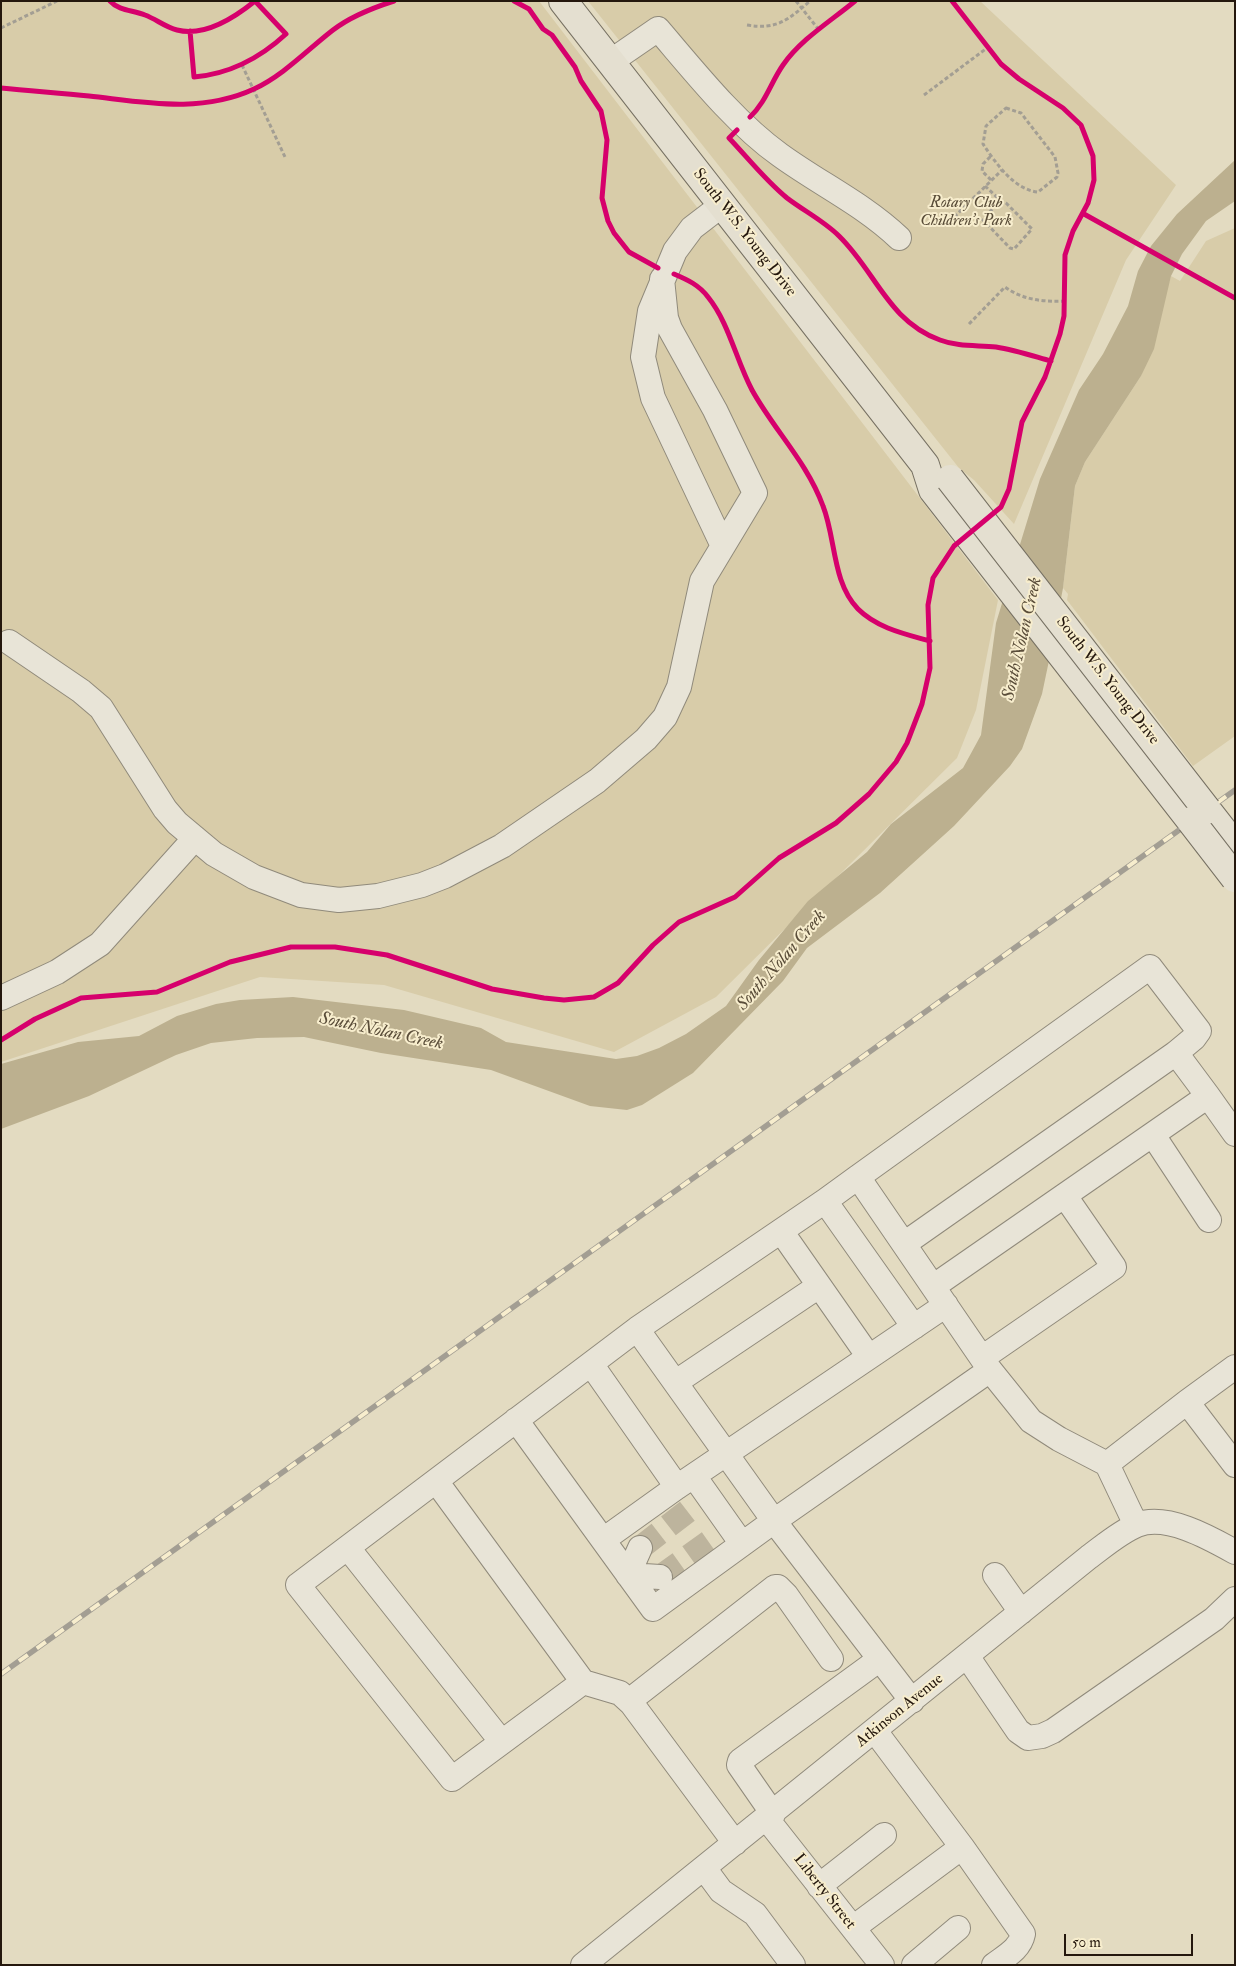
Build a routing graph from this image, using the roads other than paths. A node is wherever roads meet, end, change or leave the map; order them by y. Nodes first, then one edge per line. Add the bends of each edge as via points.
1 (563, 1) edge
2 (610, 62) junction
3 (722, 205) junction
4 (899, 238) dead end
5 (662, 279) junction
6 (723, 546) junction
7 (9, 642) dead end
8 (1199, 816) junction
9 (194, 838) junction
10 (1235, 846) edge
11 (1235, 878) edge
12 (1, 998) edge
13 (1176, 1054) junction
14 (1208, 1096) junction
15 (1235, 1134) edge
16 (1153, 1135) junction
17 (858, 1177) junction
18 (1065, 1196) junction
19 (825, 1200) junction
20 (1209, 1220) dead end
21 (781, 1231) junction
22 (904, 1244) junction
23 (819, 1286) junction
24 (940, 1296) junction
25 (914, 1327) junction
26 (637, 1329) junction
27 (870, 1357) junction
28 (590, 1364) junction
29 (986, 1364) junction
30 (1235, 1367) edge
31 (676, 1382) junction
32 (1187, 1402) junction
33 (516, 1420) junction
34 (728, 1454) junction
35 (1107, 1464) junction
36 (1235, 1466) edge
37 (436, 1481) junction
38 (686, 1481) junction
39 (694, 1506) dead end
40 (720, 1512) junction
41 (774, 1521) junction
42 (1136, 1525) junction
43 (716, 1537) dead end
44 (603, 1540) junction
45 (742, 1544) junction
46 (348, 1548) junction
47 (640, 1548) tunnel mouth
48 (1235, 1552) edge
49 (628, 1575) junction
50 (994, 1576) dead end
51 (660, 1577) tunnel mouth
52 (1235, 1599) edge
53 (1021, 1612) junction
54 (967, 1656) junction
55 (831, 1659) dead end
56 (880, 1659) junction
57 (583, 1682) junction
58 (912, 1701) junction
59 (629, 1702) junction
60 (875, 1731) junction
61 (501, 1741) junction
62 (770, 1816) junction
63 (884, 1835) dead end
64 (735, 1843) junction
65 (962, 1846) junction
66 (704, 1868) junction
67 (820, 1886) junction
68 (853, 1928) junction
69 (958, 1928) dead end
70 (583, 1965) edge
71 (793, 1965) edge
72 (882, 1965) edge
73 (914, 1965) edge
74 (994, 1965) edge

1 - 2 main road, South W.S. Young Drive
2 - 3 main road, South W.S. Young Drive
2 - 4 street via 658,29 724,104 761,140 869,211
3 - 5 street via 683,239
3 - 8 main road, South W.S. Young Drive, bridge
5 - 6 street via 646,326 643,357 646,377
5 - 6 street via 670,329 756,493
6 - 9 street via 700,589 679,687 656,728 597,781 475,861 445,876 401,891 355,899 322,899 301,895 254,877 227,863
7 - 9 street via 101,708 154,795
8 - 10 main road
8 - 11 main road, bridge
9 - 12 street via 100,944 57,972
13 - 14 street
13 - 17 street via 1199,1031 1150,967
13 - 22 street
14 - 15 street
14 - 16 street
16 - 18 street
16 - 20 street
17 - 19 street
17 - 22 street
18 - 24 street
18 - 29 street via 1114,1267
19 - 21 street
19 - 25 street
21 - 23 street
21 - 26 street
22 - 24 street
23 - 27 street
23 - 31 street
24 - 25 street
24 - 29 street
25 - 27 street
26 - 28 street
26 - 31 street
27 - 34 street
28 - 33 street
28 - 38 street
29 - 35 street via 1031,1421
29 - 41 street
30 - 32 street
31 - 34 street
32 - 35 street
32 - 36 street
33 - 37 street
33 - 44 street
34 - 38 street
34 - 41 street
35 - 42 street
37 - 46 street
37 - 57 street
38 - 40 street
38 - 44 street
39 - 40 street
40 - 43 street
40 - 45 street
41 - 45 street
41 - 56 street
42 - 48 street, Atkinson Avenue via 1160,1521 1207,1536
42 - 53 street, Atkinson Avenue via 1089,1557
44 - 49 street
45 - 49 street via 653,1609
46 - 61 street
46 - 61 street via 298,1586 452,1779
47 - 49 street
49 - 51 street
50 - 53 street
52 - 54 street via 1214,1619 1042,1736 1028,1738 1018,1731
53 - 54 street, Atkinson Avenue
54 - 58 street, Atkinson Avenue
55 - 59 street via 786,1595 775,1587
56 - 58 street
56 - 62 street, Liberty Street via 740,1761 739,1765
57 - 59 street via 620,1693
57 - 61 street
58 - 60 street, Atkinson Avenue
59 - 64 street
60 - 62 street, Atkinson Avenue
60 - 65 street
62 - 64 street, Atkinson Avenue
62 - 67 street, Liberty Street
63 - 67 street
64 - 66 street, Atkinson Avenue
65 - 68 street
65 - 74 street via 1023,1934 1022,1942
66 - 70 street, Atkinson Avenue
66 - 71 street via 721,1891 755,1914
67 - 68 street, Liberty Street
68 - 72 street, Liberty Street
69 - 73 street

